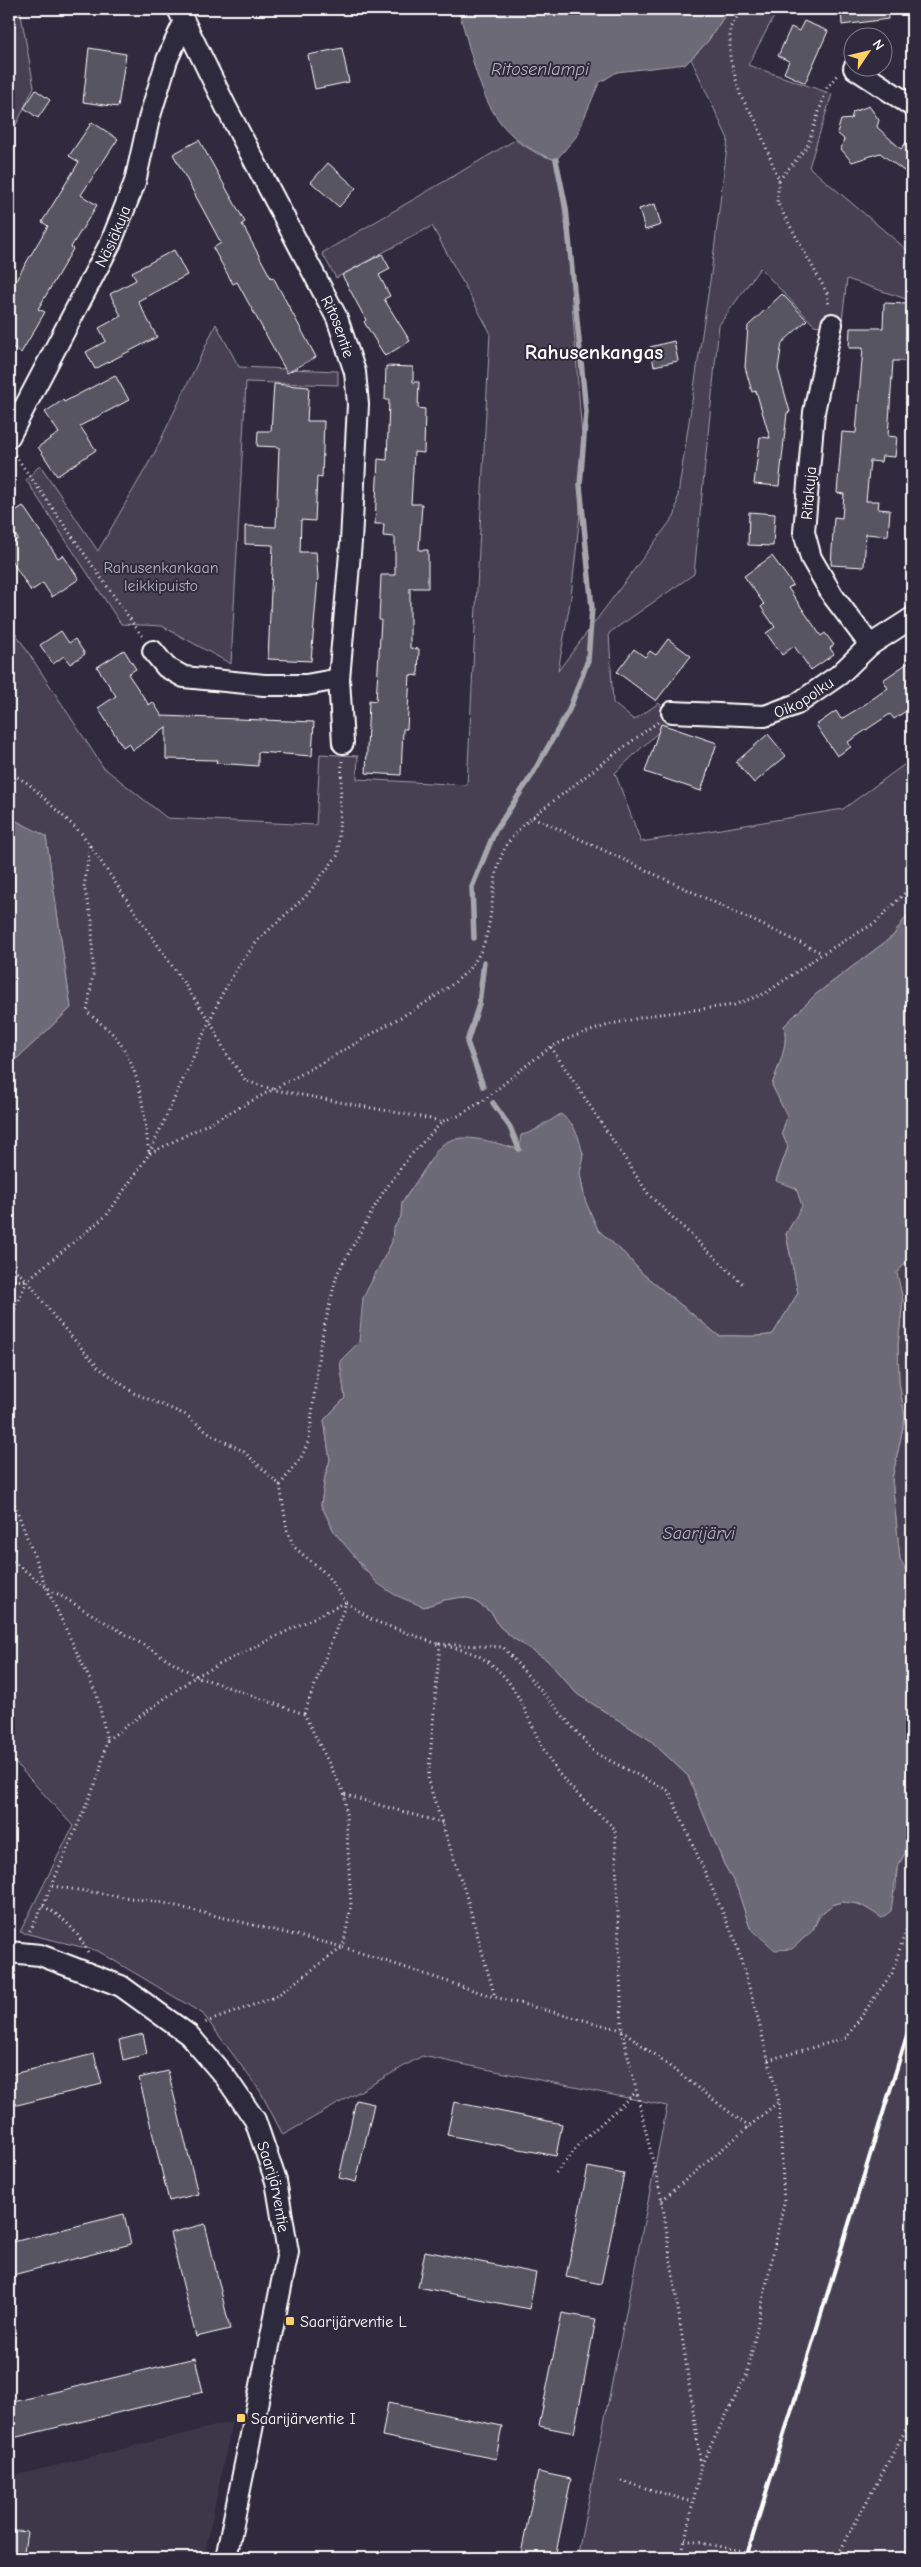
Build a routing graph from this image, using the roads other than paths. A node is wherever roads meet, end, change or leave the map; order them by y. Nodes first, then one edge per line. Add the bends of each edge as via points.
1 (181, 15) edge
2 (869, 78) edge
3 (912, 106) edge
4 (832, 324) road end
5 (12, 446) edge
6 (912, 618) edge
7 (870, 645) junction
8 (153, 650) road end
9 (339, 679) junction
10 (672, 712) road end
11 (342, 743) road end
12 (9, 1952) edge
13 (226, 2558) edge

1 - 5 street, Näsiäkuja via 149,119 135,182 111,242
1 - 9 street, Ritosentie via 337,318 355,372 358,404
2 - 3 street
4 - 7 street, Ritakuja via 814,412 804,532 811,558 833,596
6 - 7 street, Oikopolku
7 - 10 street, Oikopolku via 839,675 797,704 765,716
8 - 9 street via 166,667 184,677 264,685 306,685
9 - 11 street, Ritosentie
12 - 13 street, Saarijärventie via 40,1954 121,1986 189,2035 226,2078 255,2120 276,2181 288,2252

